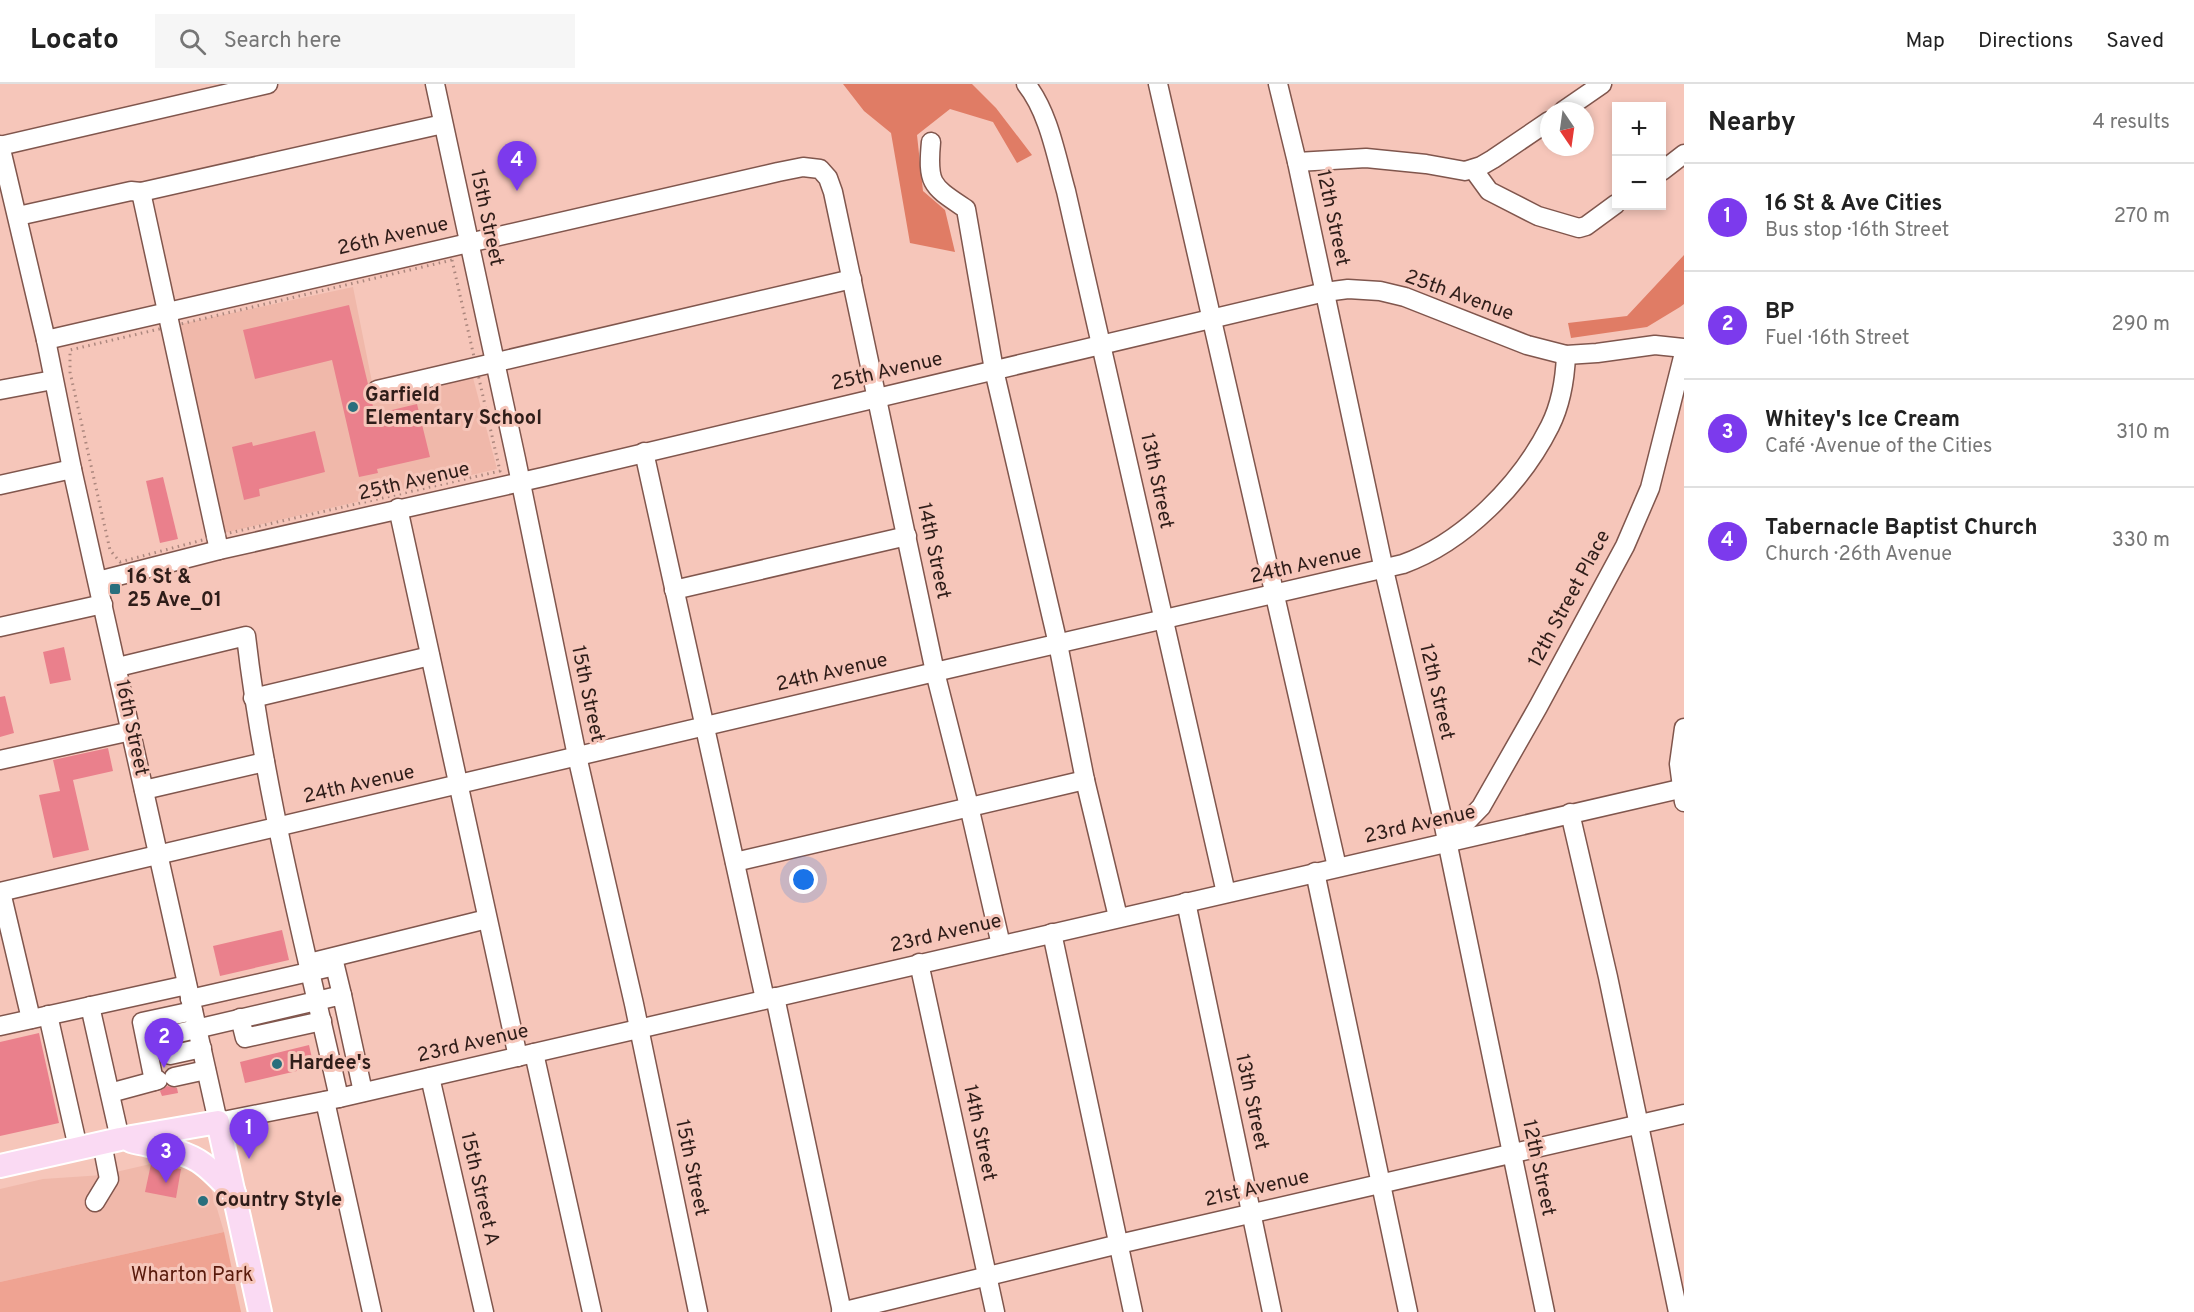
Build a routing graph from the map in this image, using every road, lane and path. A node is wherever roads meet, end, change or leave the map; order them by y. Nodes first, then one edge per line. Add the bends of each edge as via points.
1 (218, 84) edge
2 (268, 84) edge
3 (435, 84) edge
4 (1026, 84) edge
5 (1158, 84) edge
6 (1278, 84) edge
7 (1602, 84) edge
8 (1576, 102) edge
9 (443, 124) junction
10 (1540, 127) edge
11 (0, 134) edge
12 (931, 142) dead end
13 (0, 146) edge
14 (1684, 154) edge
15 (1297, 162) junction
16 (820, 168) joint
17 (1666, 168) edge
18 (1473, 169) junction
19 (141, 192) junction
20 (1612, 208) edge
21 (18, 216) junction
22 (468, 243) junction
23 (452, 260) dead end
24 (852, 279) junction
25 (1325, 292) junction
26 (1212, 317) junction
27 (168, 318) junction
28 (46, 340) junction
29 (1103, 346) junction
30 (1684, 348) edge
31 (1684, 353) edge
32 (1566, 355) junction
33 (494, 362) junction
34 (994, 370) junction
35 (53, 380) junction
36 (0, 390) edge
37 (377, 390) dead end
38 (878, 398) junction
39 (644, 452) junction
40 (72, 469) junction
41 (500, 471) dead end
42 (520, 482) junction
43 (0, 485) edge
44 (398, 508) junction
45 (908, 536) junction
46 (218, 544) junction
47 (1384, 570) junction
48 (98, 581) junction
49 (674, 590) junction
50 (1275, 595) junction
51 (102, 604) junction
52 (1163, 621) junction
53 (0, 627) edge
54 (1058, 644) junction
55 (430, 656) junction
56 (118, 667) junction
57 (935, 672) junction
58 (253, 698) junction
59 (704, 726) junction
60 (1684, 728) edge
61 (131, 731) junction
62 (576, 756) junction
63 (0, 760) edge
64 (265, 762) junction
65 (1085, 780) junction
66 (458, 784) junction
67 (144, 790) junction
68 (1683, 793) edge
69 (969, 806) junction
70 (1570, 813) junction
71 (278, 827) junction
72 (1447, 842) junction
73 (159, 855) junction
74 (735, 862) junction
75 (1337, 867) junction
76 (1315, 872) junction
77 (1, 892) edge
78 (1226, 893) junction
79 (1186, 902) junction
80 (1118, 917) junction
81 (487, 919) junction
82 (1052, 933) junction
83 (1000, 945) junction
84 (919, 963) junction
85 (310, 967) junction
86 (342, 995) junction
87 (770, 998) junction
88 (317, 1000) junction
89 (90, 1006) junction
90 (192, 1006) junction
91 (39, 1017) junction
92 (240, 1018) junction
93 (322, 1021) junction
94 (0, 1026) edge
95 (639, 1028) junction
96 (154, 1038) junction
97 (202, 1048) junction
98 (526, 1055) junction
99 (158, 1058) junction
100 (206, 1070) junction
101 (430, 1077) junction
102 (162, 1079) junction
103 (363, 1092) junction
104 (110, 1093) junction
105 (332, 1100) junction
106 (1684, 1114) edge
107 (218, 1122) junction
108 (1639, 1125) junction
109 (111, 1141) junction
110 (78, 1148) junction
111 (1512, 1154) junction
112 (0, 1166) edge
113 (1381, 1184) junction
114 (234, 1193) junction
115 (94, 1202) dead end
116 (1251, 1214) junction
117 (1119, 1244) junction
118 (988, 1277) junction
119 (260, 1312) edge
120 (372, 1312) edge
121 (484, 1312) edge
122 (592, 1312) edge
123 (698, 1312) edge
124 (842, 1312) edge
125 (995, 1312) edge
126 (1133, 1312) edge
127 (1272, 1312) edge
128 (1408, 1312) edge
129 (1545, 1312) edge
130 (1678, 1312) edge

1 - 11 street
2 - 13 street
3 - 9 street, 15th Street
4 - 29 street, 13th Street via 1050,135
5 - 26 street
6 - 15 street, 12th Street
7 - 8 street
9 - 19 street
9 - 22 street, 15th Street
10 - 18 street
12 - 34 street via 929,167 936,189 966,209
13 - 21 street, 16th Street
14 - 17 street
15 - 18 street via 1366,158
15 - 25 street, 12th Street
16 - 22 street, 26th Avenue via 778,172
16 - 24 street, 14th Street via 834,192
18 - 20 street via 1489,190 1538,216 1579,228
19 - 21 street
19 - 27 street
21 - 28 street, 16th Street
22 - 27 street, 26th Avenue
22 - 33 street, 15th Street
23 - 27 path
24 - 33 street
24 - 38 street, 14th Street
25 - 26 street, 25th Avenue
25 - 32 street, 25th Avenue via 1369,290 1405,297 1527,345
25 - 47 street, 12th Street
26 - 29 street, 25th Avenue
26 - 50 street
27 - 28 street, 26th Avenue
27 - 46 street
27 - 46 path via 69,350 70,372 110,550 120,562
28 - 35 street, 16th Street
29 - 34 street, 25th Avenue
29 - 52 street, 13th Street
30 - 32 street, 25th Avenue via 1655,345
31 - 72 street, 12th Street Place via 1650,488 1624,546 1481,807
32 - 47 street, 24th Avenue via 1566,377 1550,426 1517,476 1459,534 1425,556
33 - 37 street
33 - 42 street, 15th Street
34 - 38 street, 25th Avenue
34 - 54 street
35 - 36 street
35 - 40 street, 16th Street
38 - 39 street, 25th Avenue
38 - 45 street, 14th Street
39 - 42 street, 25th Avenue
39 - 49 street
40 - 43 street
40 - 48 street, 16th Street
41 - 46 path
42 - 44 street, 25th Avenue
42 - 62 street, 15th Street
44 - 46 street, 25th Avenue
44 - 55 street
45 - 49 street
45 - 57 street, 14th Street
46 - 48 street, 25th Avenue
47 - 50 street, 24th Avenue
47 - 72 street, 12th Street
48 - 51 street, 16th Street
49 - 59 street
50 - 52 street, 24th Avenue
50 - 75 street
51 - 53 street
51 - 56 street, 16th Street
52 - 54 street, 24th Avenue
52 - 78 street, 13th Street
54 - 57 street, 24th Avenue
54 - 65 street
55 - 58 street
55 - 66 street
56 - 58 street via 246,636
56 - 61 street, 16th Street
57 - 59 street, 24th Avenue
57 - 69 street, 14th Street
58 - 64 street
59 - 62 street, 24th Avenue
59 - 74 street
60 - 68 street via 1679,764
61 - 63 street
61 - 67 street, 16th Street
62 - 66 street, 24th Avenue
62 - 95 street, 15th Street
64 - 67 street
64 - 71 street
65 - 69 street
65 - 80 street
66 - 71 street, 24th Avenue
66 - 81 street
67 - 73 street, 16th Street
68 - 70 street, 23rd Avenue
69 - 74 street
69 - 83 street, 14th Street
70 - 72 street, 23rd Avenue
70 - 108 street
71 - 73 street, 24th Avenue
71 - 85 street
72 - 75 street, 23rd Avenue
72 - 111 street, 12th Street
73 - 77 street, 24th Avenue
73 - 90 street, 16th Street
74 - 87 street
75 - 76 street, 23rd Avenue
76 - 78 street, 23rd Avenue
76 - 113 street
77 - 91 street
78 - 79 street, 23rd Avenue
79 - 80 street, 23rd Avenue
79 - 116 street, 13th Street
80 - 82 street, 23rd Avenue
81 - 85 street
81 - 98 street
82 - 83 street, 23rd Avenue
82 - 117 street
83 - 84 street, 23rd Avenue
84 - 87 street, 23rd Avenue
84 - 118 street, 14th Street
85 - 86 street via 335,966
85 - 88 street
85 - 90 street
86 - 88 street
86 - 103 street
87 - 95 street, 23rd Avenue
87 - 124 street
88 - 92 street
88 - 93 street
89 - 90 street
89 - 91 street
89 - 104 street
90 - 92 street
90 - 96 street
90 - 96 street via 142,1022
90 - 97 street, 16th Street
91 - 94 street
91 - 110 street
92 - 93 street via 245,1038
93 - 105 street
95 - 98 street, 23rd Avenue
95 - 123 street, 15th Street
96 - 99 street
97 - 99 street
97 - 100 street, 16th Street
98 - 101 street, 23rd Avenue
98 - 122 street
99 - 102 street
100 - 102 street
100 - 107 street, 16th Street
101 - 103 street, 23rd Avenue
101 - 121 street, 15th Street A
102 - 104 street
103 - 105 street, 23rd Avenue
104 - 109 street
105 - 107 street, 23rd Avenue
105 - 120 street
106 - 108 street, 21st Avenue
107 - 109 main road
107 - 114 main road, 16th Street
108 - 111 street, 21st Avenue
108 - 130 street
109 - 110 main road
109 - 114 main road via 191,1157
109 - 115 street via 109,1179
110 - 112 main road
111 - 113 street, 21st Avenue
111 - 129 street, 12th Street
113 - 116 street, 21st Avenue
113 - 128 street
114 - 119 main road, 16th Street
116 - 117 street, 21st Avenue
116 - 127 street, 13th Street
117 - 118 street, 21st Avenue
117 - 126 street
118 - 124 street, 21st Avenue
118 - 125 street, 14th Street

